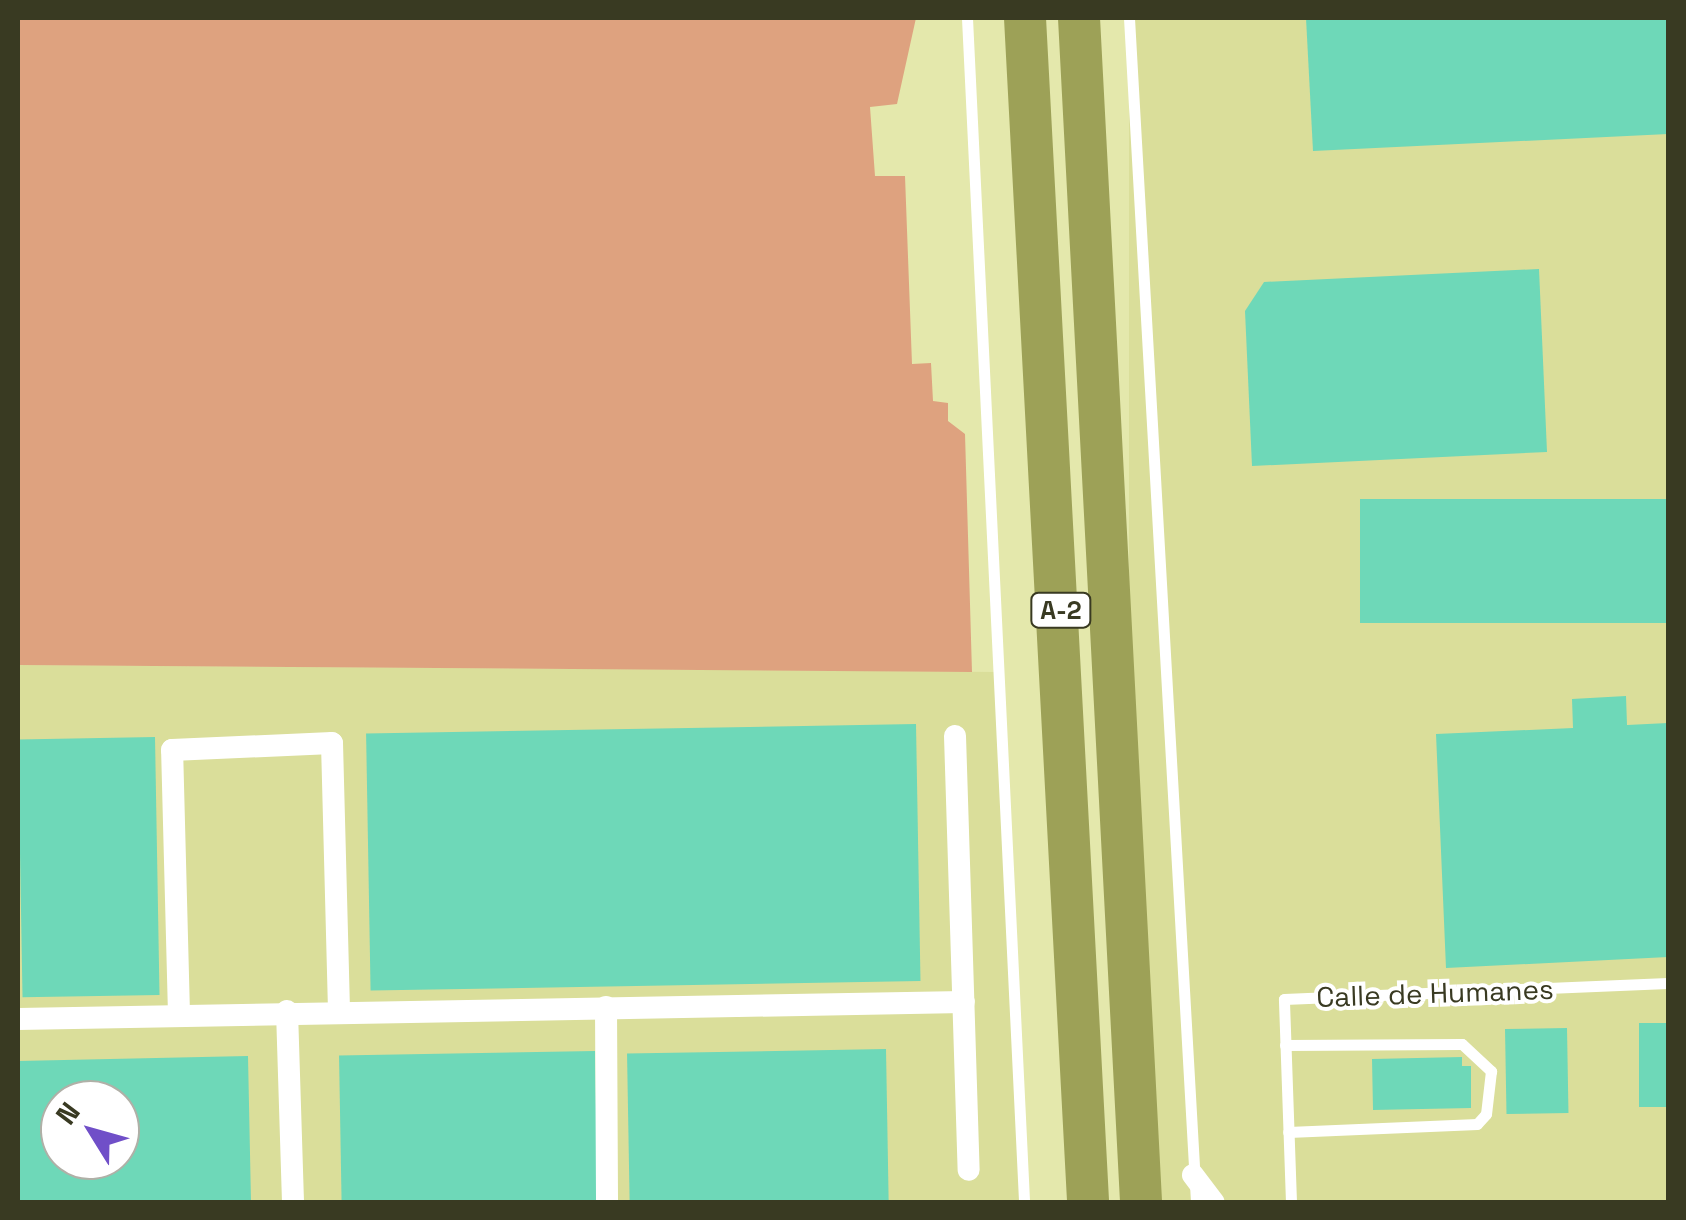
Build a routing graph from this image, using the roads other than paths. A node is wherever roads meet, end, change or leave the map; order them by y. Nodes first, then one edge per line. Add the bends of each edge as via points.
1 (967, 18) edge
2 (1025, 18) edge
3 (1079, 18) edge
4 (1129, 18) edge
5 (956, 736) dead end
6 (1668, 983) edge
7 (964, 1002) junction
8 (606, 1007) junction
9 (338, 1010) junction
10 (287, 1011) junction
11 (178, 1014) junction
12 (18, 1019) edge
13 (1285, 1045) junction
14 (1288, 1132) junction
15 (969, 1170) dead end
16 (1193, 1174) junction
17 (293, 1202) edge
18 (607, 1202) edge
19 (1024, 1202) edge
20 (1088, 1202) edge
21 (1141, 1202) edge
22 (1196, 1202) edge
23 (1213, 1202) edge
24 (1291, 1202) edge

1 - 19 lane
2 - 20 highway, A-2
3 - 21 highway, A-2
4 - 16 lane
5 - 7 street
6 - 13 lane, Calle de Humanes via 1284,999
7 - 8 street
7 - 15 street
8 - 9 street
8 - 18 street
9 - 10 street
9 - 11 street via 332,743 172,750
10 - 11 street
10 - 17 street
11 - 12 street
13 - 14 lane, Calle de Humanes
13 - 14 lane via 1462,1044 1491,1070 1486,1114 1477,1124
14 - 24 lane, Calle de Humanes
16 - 22 lane
16 - 23 street

